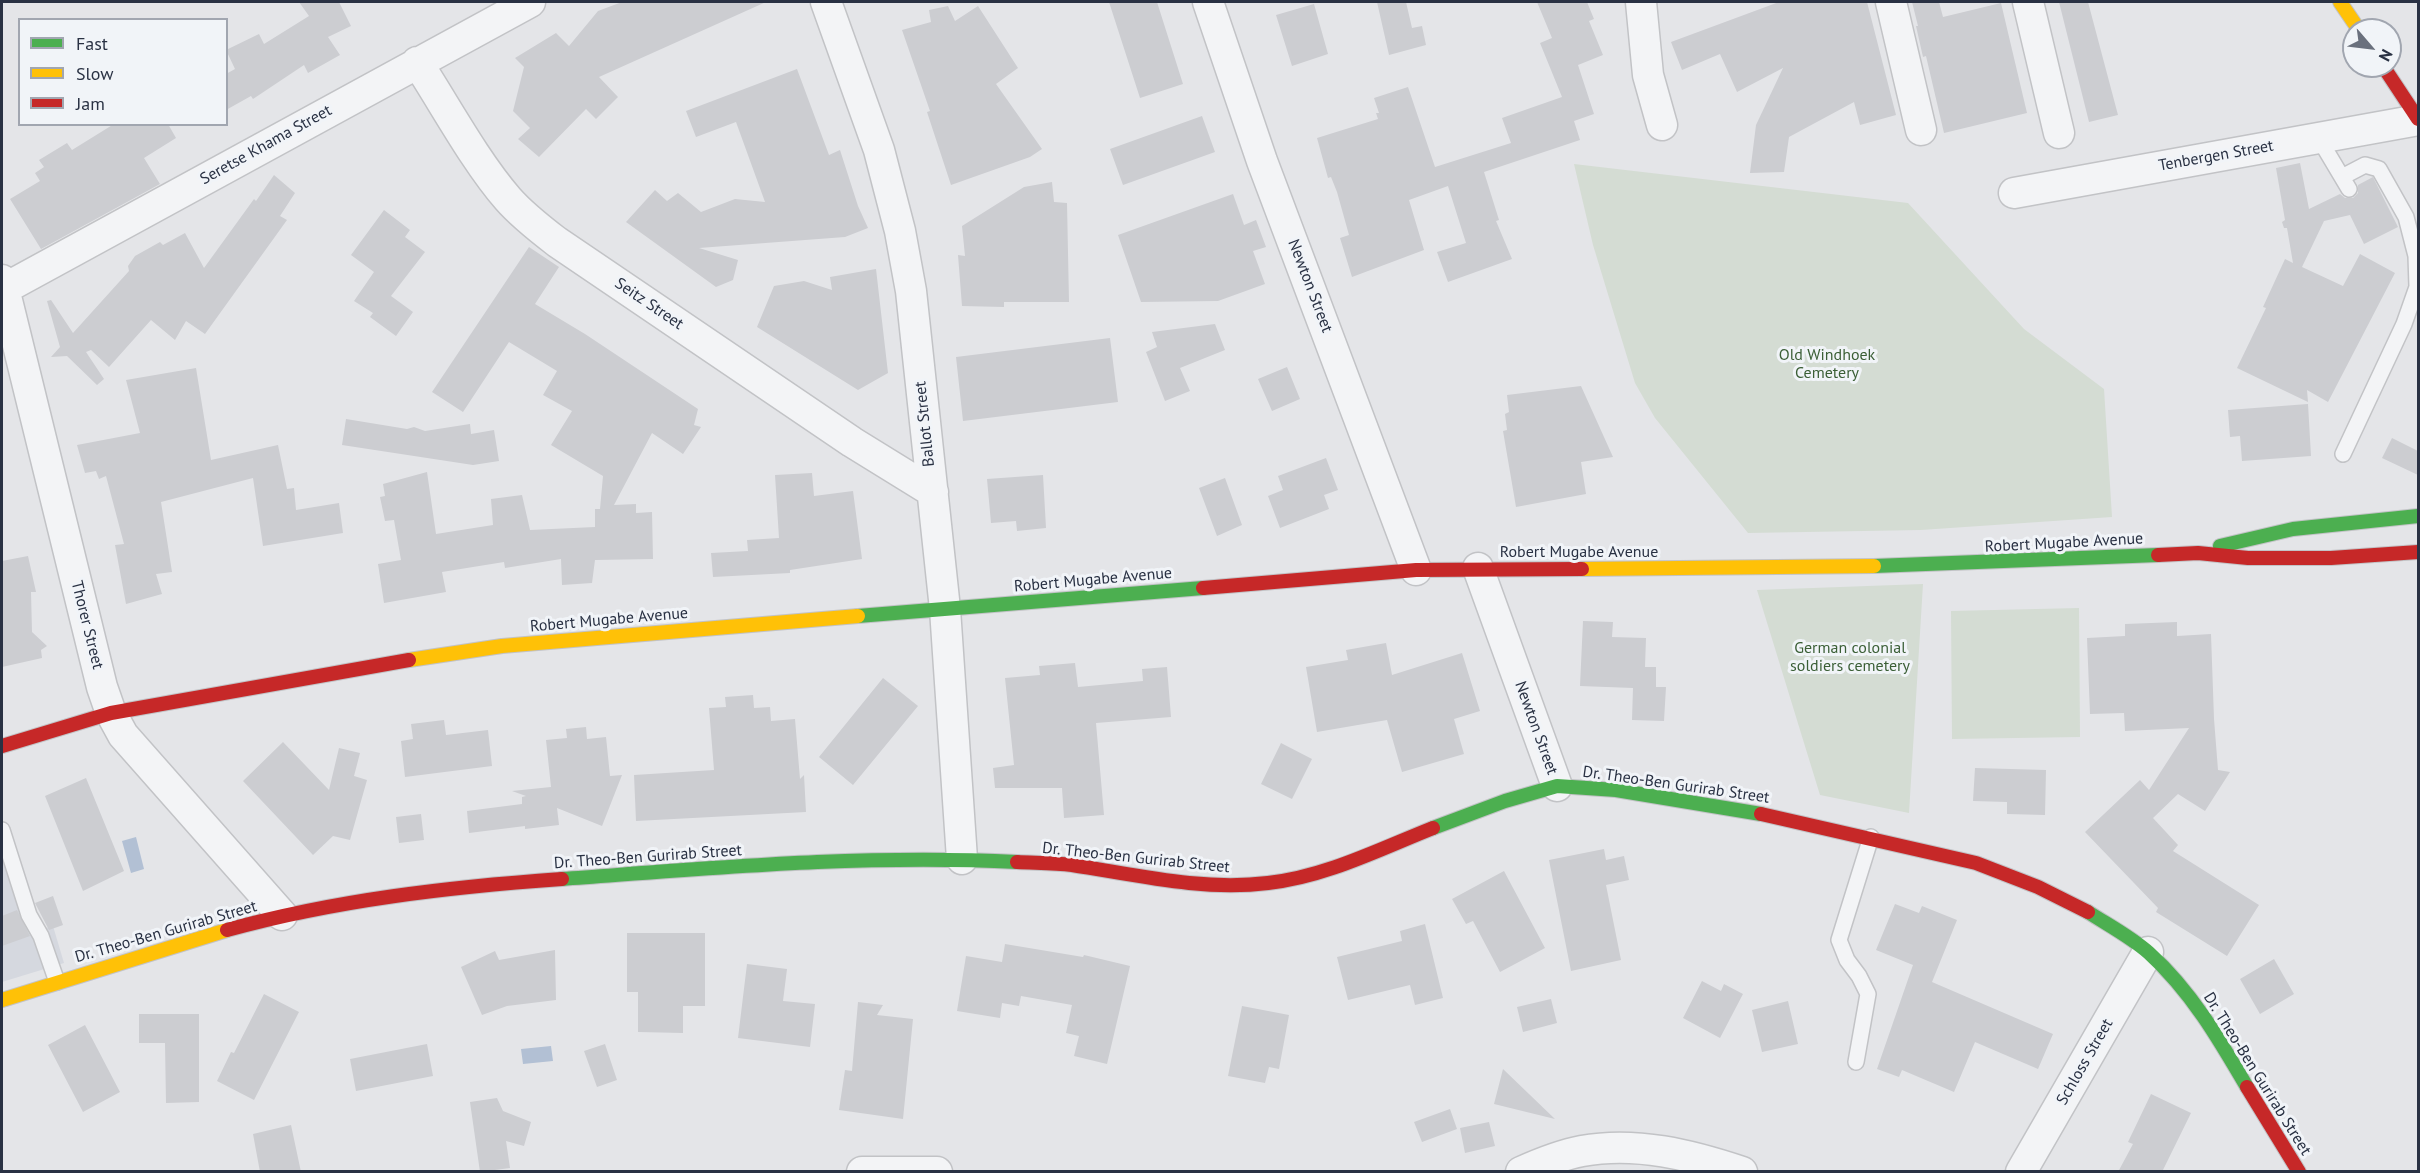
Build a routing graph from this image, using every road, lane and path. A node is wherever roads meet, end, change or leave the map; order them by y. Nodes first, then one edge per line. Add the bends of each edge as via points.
1 (530, 2) edge
2 (826, 2) edge
3 (1208, 2) edge
4 (1641, 2) edge
5 (1891, 2) edge
6 (2028, 2) edge
7 (2340, 2) edge
8 (2351, 18) edge
9 (417, 62) junction
10 (2391, 78) edge
11 (2418, 119) edge
12 (1662, 125) dead end
13 (1921, 130) dead end
14 (2059, 133) dead end
15 (2318, 137) junction
16 (2014, 193) dead end
17 (2, 286) edge
18 (2343, 454) dead end
19 (933, 492) junction
20 (2418, 516) edge
21 (2418, 552) edge
22 (2198, 553) junction
23 (1478, 568) junction
24 (1416, 570) junction
25 (945, 609) junction
26 (111, 713) junction
27 (2, 746) edge
28 (1557, 786) junction
29 (2, 830) edge
30 (1871, 837) junction
31 (962, 859) junction
32 (6, 861) edge
33 (282, 915) junction
34 (2148, 952) junction
35 (57, 982) junction
36 (2, 1000) edge
37 (1856, 1062) dead end
38 (862, 1172) edge
39 (937, 1172) edge
40 (1521, 1172) edge
41 (1742, 1172) edge
42 (2021, 1172) edge
43 (2299, 1172) edge

1 - 9 street, Seretse Khama Street
2 - 19 street, Ballot Street via 879,150 900,231
3 - 24 street, Newton Street via 1262,161
4 - 12 street via 1648,75
5 - 13 street
6 - 14 street
7 - 8 main road
9 - 17 street, Seretse Khama Street
9 - 19 street, Seitz Street via 491,177 528,219 843,435
10 - 11 main road
11 - 15 street, Tenbergen Street
15 - 16 street, Tenbergen Street
15 - 18 lane via 2346,183 2365,165 2379,169 2406,218 2416,256 2417,287 2404,324
17 - 26 street, Thorer Street
19 - 25 street, Ballot Street
20 - 22 main road, Robert Mugabe Avenue via 2250,537
21 - 22 main road, Robert Mugabe Avenue via 2331,558 2248,558
22 - 23 main road, Robert Mugabe Avenue via 1856,567
23 - 24 main road, Robert Mugabe Avenue
23 - 28 street, Newton Street
24 - 25 main road, Robert Mugabe Avenue
25 - 26 main road, Robert Mugabe Avenue via 502,646
25 - 31 street, Ballot Street
26 - 27 main road, Robert Mugabe Avenue
26 - 33 street, Thorer Street via 145,762
28 - 30 main road, Dr. Theo-Ben Gurirab Street via 1616,790 1781,817
28 - 31 main road, Dr. Theo-Ben Gurirab Street via 1505,801 1319,872 1270,884 1226,886 1069,865
29 - 32 lane
30 - 34 main road, Dr. Theo-Ben Gurirab Street via 1976,863 2038,887
30 - 37 lane via 1839,940 1868,994
31 - 33 main road, Dr. Theo-Ben Gurirab Street via 816,861 599,876 360,900
32 - 35 lane
33 - 35 main road, Dr. Theo-Ben Gurirab Street
34 - 42 street, Schloss Street
34 - 43 main road, Dr. Theo-Ben Gurirab Street via 2183,987 2214,1031
35 - 36 main road, Dr. Theo-Ben Gurirab Street
38 - 39 street
40 - 41 street via 1584,1151 1619,1149 1695,1157

